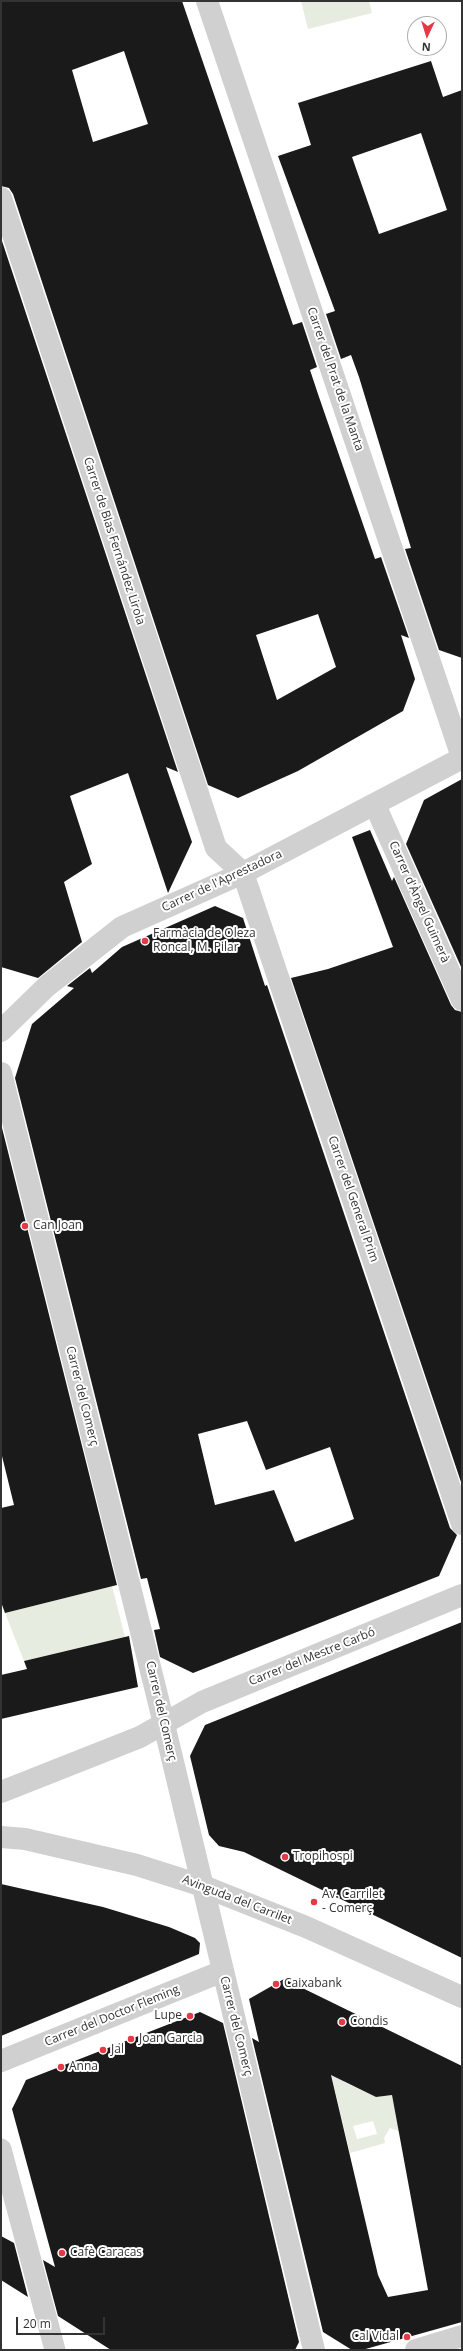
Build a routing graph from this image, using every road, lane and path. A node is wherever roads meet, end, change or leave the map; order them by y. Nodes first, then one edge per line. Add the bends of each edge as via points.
1 (207, 1) edge
2 (1, 198) edge
3 (462, 757) edge
4 (375, 805) junction
5 (243, 874) junction
6 (462, 1000) edge
7 (1, 1031) edge
8 (1, 1073) edge
9 (462, 1524) edge
10 (462, 1594) edge
11 (163, 1722) junction
12 (1, 1792) edge
13 (1, 1836) edge
14 (202, 1886) junction
15 (222, 1971) junction
16 (462, 1997) edge
17 (1, 2061) edge
18 (1, 2149) edge
19 (6, 2184) edge
20 (462, 2336) edge
21 (55, 2350) edge
22 (314, 2350) edge
23 (416, 2350) edge

1 - 3 street, Carrer del Prat de la Manta
2 - 5 street, Carrer de Blas Fernández Lirola via 216,848
3 - 4 street, Carrer de l'Aprestadora
4 - 5 street, Carrer de l'Aprestadora
4 - 6 street, Carrer d'Àngel Guimerà
5 - 7 street, Carrer de l'Aprestadora via 122,927 48,986
5 - 9 street, Carrer del General Prim
8 - 11 street, Carrer del Comerç
10 - 11 street, Carrer del Mestre Carbó via 202,1702
11 - 12 street, Carrer del Mestre Carbó via 140,1737
11 - 14 street, Carrer del Comerç
13 - 14 street, Avinguda del Carrilet via 25,1839 138,1865
14 - 15 street, Carrer del Comerç
14 - 16 street, Avinguda del Carrilet via 306,1927
15 - 17 street, Carrer del Doctor Fleming
15 - 22 street, Carrer del Comerç
18 - 19 street
19 - 21 street
20 - 23 street

